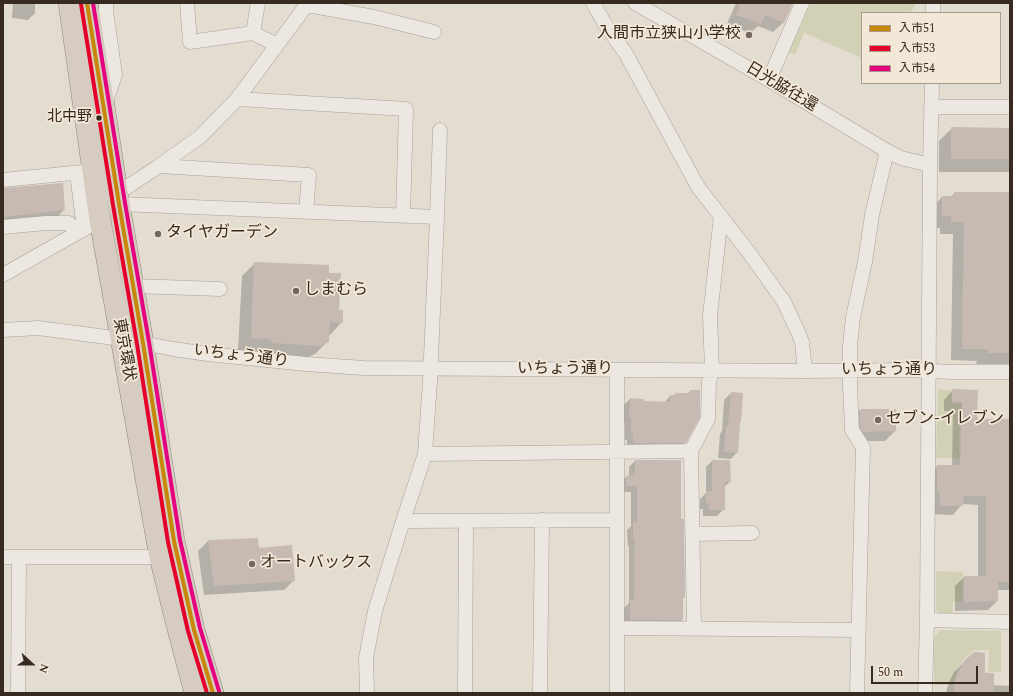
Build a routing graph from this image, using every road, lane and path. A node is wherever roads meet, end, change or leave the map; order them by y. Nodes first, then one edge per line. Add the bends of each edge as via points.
1 (69, 3) edge
2 (87, 3) edge
3 (106, 3) edge
4 (187, 3) edge
5 (258, 3) edge
6 (593, 3) edge
7 (635, 3) edge
8 (802, 3) edge
9 (307, 4) edge
10 (434, 32) dead end
11 (253, 33) junction
12 (277, 45) junction
13 (769, 80) junction
14 (932, 84) edge
15 (237, 99) junction
16 (104, 106) junction
17 (931, 107) junction
18 (1010, 107) edge
19 (440, 130) dead end
20 (887, 151) junction
21 (930, 165) junction
22 (159, 166) junction
23 (85, 172) junction
24 (3, 180) edge
25 (118, 198) junction
26 (306, 212) junction
27 (403, 216) junction
28 (721, 216) junction
29 (437, 217) junction
30 (3, 227) edge
31 (87, 227) junction
32 (3, 275) edge
33 (133, 286) junction
34 (220, 289) dead end
35 (3, 330) edge
36 (122, 339) junction
37 (143, 343) junction
38 (430, 369) junction
39 (617, 370) junction
40 (712, 370) junction
41 (804, 371) junction
42 (850, 371) junction
43 (929, 371) junction
44 (1010, 372) edge
45 (691, 451) junction
46 (617, 452) junction
47 (425, 454) junction
48 (542, 520) junction
49 (617, 520) junction
50 (403, 521) junction
51 (466, 521) junction
52 (693, 534) junction
53 (752, 534) dead end
54 (3, 557) edge
55 (19, 557) junction
56 (160, 557) junction
57 (927, 620) junction
58 (1010, 622) edge
59 (617, 628) junction
60 (694, 629) junction
61 (859, 630) junction
62 (18, 693) edge
63 (195, 693) edge
64 (213, 693) edge
65 (367, 693) edge
66 (465, 693) edge
67 (540, 693) edge
68 (617, 693) edge
69 (857, 693) edge
70 (925, 693) edge

1 - 23 highway, 東京環状
2 - 16 highway, 東京環状
3 - 16 street via 115,75
4 - 11 street via 190,42
5 - 11 street
6 - 28 street via 626,54 698,188
7 - 13 street, 日光脇往還
8 - 13 street
9 - 10 street
9 - 12 street
11 - 12 street
12 - 15 street
13 - 20 street, 日光脇往還
14 - 17 street
15 - 22 street via 201,136
15 - 27 street via 406,109
16 - 25 highway, 東京環状
17 - 18 street
17 - 21 street
19 - 29 street
20 - 21 street, 日光脇往還 via 901,158
20 - 42 street via 872,214 853,317
21 - 43 street
22 - 25 street
22 - 26 street via 308,175
23 - 24 street
23 - 31 highway, 東京環状
25 - 26 street
25 - 33 highway, 東京環状
26 - 27 street
27 - 29 street
28 - 40 street via 710,316
28 - 41 street via 784,302 802,342
29 - 38 street
30 - 31 street via 69,223
31 - 32 street
31 - 36 highway, 東京環状
33 - 34 street
33 - 37 highway, 東京環状
35 - 36 street, いちょう通り via 38,328
36 - 37 street, いちょう通り
36 - 56 highway, 東京環状
37 - 38 street, いちょう通り via 208,354 306,364
37 - 64 highway, 東京環状 via 174,541 194,630
38 - 39 street, いちょう通り
38 - 47 street
39 - 40 street, いちょう通り
39 - 46 street
40 - 41 street, いちょう通り
40 - 45 street via 709,382 708,419
41 - 42 street, いちょう通り
42 - 43 street, いちょう通り
42 - 61 street via 852,430 863,447
43 - 44 street, いちょう通り
43 - 57 street
45 - 46 street
45 - 52 street
46 - 47 street
46 - 49 street
47 - 50 street
48 - 49 street
48 - 51 street
48 - 67 street
49 - 59 street
50 - 51 street
50 - 65 street via 375,611 366,658
51 - 66 street
52 - 53 street
52 - 60 street
54 - 55 street
55 - 56 street
55 - 62 street
56 - 63 highway, 東京環状
57 - 58 street
57 - 70 street
59 - 60 street
59 - 68 street
60 - 61 street
61 - 69 street

